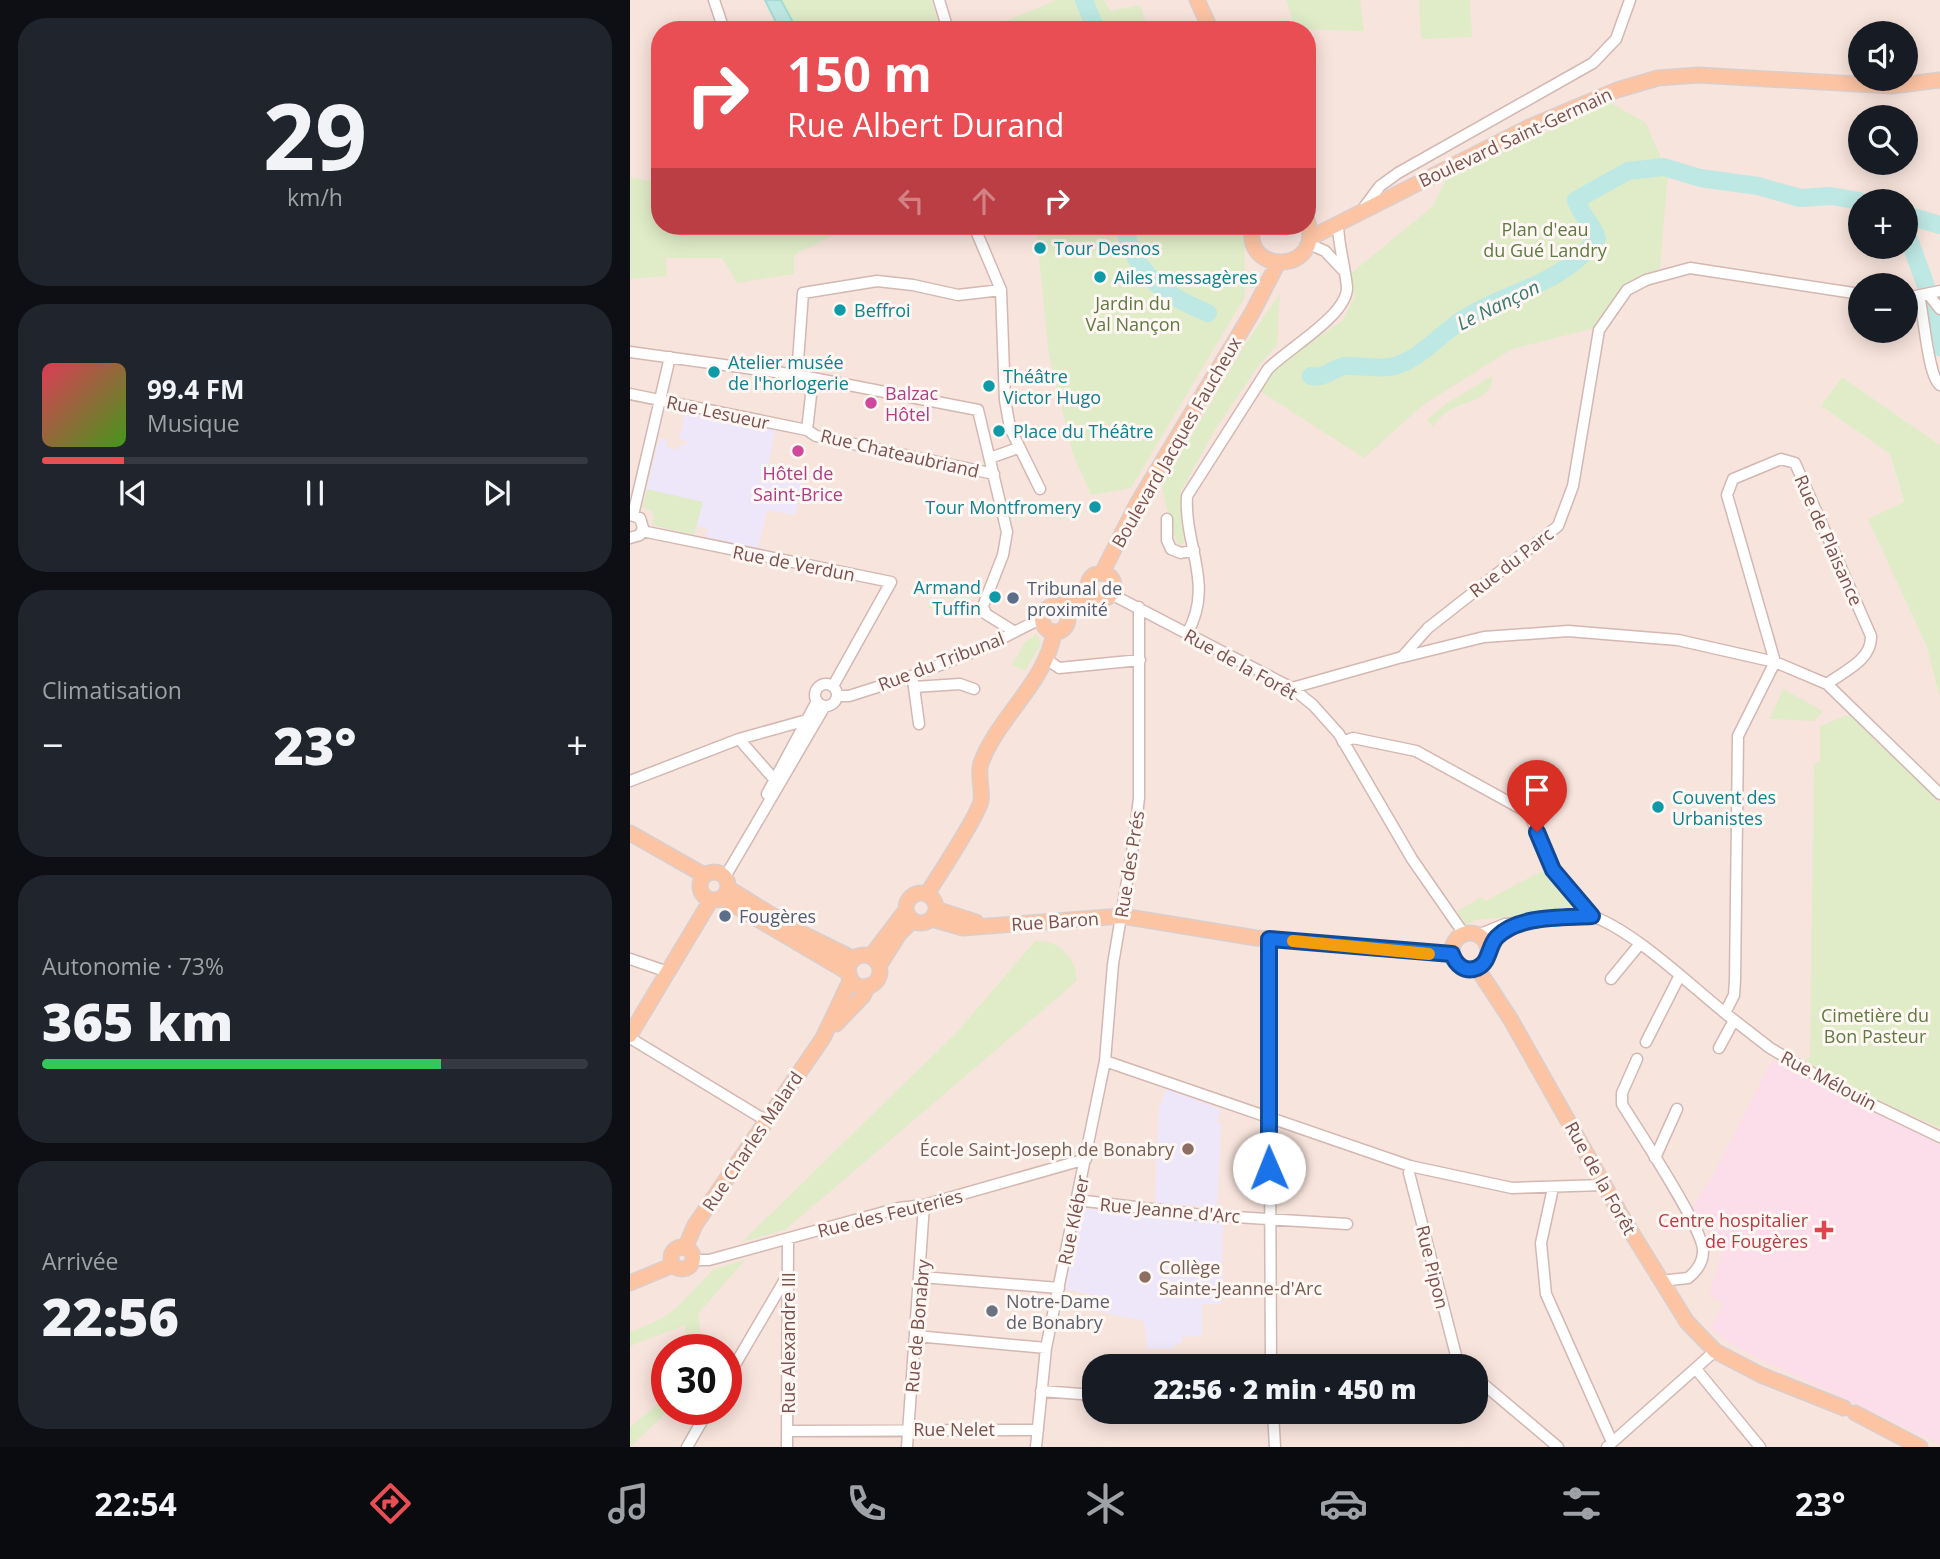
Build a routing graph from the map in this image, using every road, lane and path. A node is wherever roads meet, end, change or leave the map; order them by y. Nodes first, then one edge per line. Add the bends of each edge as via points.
1 (714, 0) edge
2 (939, 0) edge
3 (1197, 0) edge
4 (1630, 0) edge
5 (721, 21) edge
6 (945, 21) edge
7 (1207, 21) edge
8 (1940, 80) edge
9 (1371, 204) junction
10 (1316, 220) edge
11 (1338, 226) junction
12 (978, 235) edge
13 (1252, 235) edge
14 (1308, 235) edge
15 (1309, 241) junction
16 (1262, 257) junction
17 (1278, 263) junction
18 (1343, 271) junction
19 (1002, 290) junction
20 (1848, 292) edge
21 (1929, 294) edge
22 (1940, 309) edge
23 (1252, 313) junction
24 (630, 352) edge
25 (670, 357) junction
26 (797, 375) junction
27 (813, 378) junction
28 (1940, 385) edge
29 (630, 394) edge
30 (661, 400) junction
31 (807, 430) junction
32 (1018, 448) junction
33 (990, 458) junction
34 (994, 474) junction
35 (1040, 489) dead end
36 (632, 515) edge
37 (1167, 519) dead end
38 (642, 531) junction
39 (630, 538) edge
40 (1194, 550) junction
41 (1102, 573) junction
42 (1090, 592) junction
43 (1111, 594) junction
44 (1139, 607) junction
45 (1063, 611) junction
46 (1042, 618) junction
47 (1015, 632) junction
48 (1054, 632) junction
49 (1187, 634) junction
50 (1402, 657) junction
51 (1046, 659) junction
52 (1139, 660) junction
53 (1775, 662) junction
54 (913, 682) junction
55 (1827, 684) junction
56 (1292, 688) junction
57 (974, 689) dead end
58 (835, 690) junction
59 (821, 704) junction
60 (807, 720) junction
61 (919, 723) dead end
62 (739, 739) junction
63 (1343, 742) junction
64 (774, 779) junction
65 (630, 781) edge
66 (1940, 794) edge
67 (630, 833) edge
68 (630, 843) edge
69 (714, 886) junction
70 (927, 894) junction
71 (934, 914) junction
72 (909, 915) junction
73 (1122, 916) junction
74 (1592, 916) junction
75 (1517, 923) junction
76 (1471, 935) junction
77 (1269, 939) junction
78 (1639, 945) junction
79 (1452, 954) junction
80 (630, 959) edge
81 (1484, 960) junction
82 (875, 961) junction
83 (851, 970) junction
84 (665, 971) junction
85 (1679, 977) junction
86 (1611, 979) dead end
87 (868, 986) junction
88 (1730, 1017) junction
89 (837, 1018) junction
90 (630, 1023) edge
91 (630, 1036) edge
92 (1646, 1042) dead end
93 (1719, 1048) dead end
94 (1637, 1059) dead end
95 (1105, 1061) junction
96 (1677, 1109) dead end
97 (1268, 1117) junction
98 (765, 1120) junction
99 (1940, 1137) edge
100 (1655, 1158) junction
101 (1086, 1159) junction
102 (1410, 1166) junction
103 (1604, 1185) junction
104 (1553, 1188) junction
105 (1077, 1200) junction
106 (924, 1205) junction
107 (1269, 1219) junction
108 (1347, 1224) dead end
109 (788, 1239) junction
110 (689, 1254) junction
111 (788, 1273) junction
112 (921, 1277) junction
113 (1660, 1281) junction
114 (630, 1283) edge
115 (1059, 1288) junction
116 (916, 1336) junction
117 (1046, 1348) junction
118 (1715, 1351) junction
119 (742, 1352) edge
120 (1271, 1354) edge
121 (1456, 1354) edge
122 (1696, 1369) junction
123 (1488, 1388) edge
124 (1041, 1391) junction
125 (1082, 1394) edge
126 (1274, 1424) edge
127 (700, 1425) edge
128 (909, 1429) junction
129 (1038, 1430) junction
130 (787, 1431) junction
131 (1609, 1444) edge
132 (687, 1447) edge
133 (787, 1447) edge
134 (907, 1447) edge
135 (1037, 1447) edge
136 (1275, 1447) edge
137 (1558, 1447) edge
138 (1760, 1447) edge
139 (1920, 1447) edge

1 - 5 street
2 - 6 street
3 - 7 main road
4 - 9 street via 1616,39 1593,63 1398,173 1380,186
8 - 9 main road, Boulevard Saint-Germain via 1892,86 1698,75 1658,78 1527,128
9 - 10 main road via 1336,220
9 - 11 main road, Boulevard Saint-Germain
11 - 15 main road, Boulevard Saint-Germain
11 - 18 street
12 - 19 street
13 - 16 main road
14 - 15 main road
15 - 17 main road, Boulevard Saint-Germain via 1296,259
15 - 18 street
16 - 17 main road
16 - 23 main road, Boulevard Jacques Faucheux
17 - 23 main road, Boulevard Jacques Faucheux
18 - 40 street via 1347,287 1343,303 1268,369 1187,496
19 - 26 street via 958,295 877,281 803,293
19 - 32 street via 1005,400
20 - 50 street, Rue du Parc via 1690,268 1627,290 1599,330 1573,486 1558,526 1428,628
21 - 22 street
21 - 28 street via 1926,322 1931,370
23 - 41 main road, Boulevard Jacques Faucheux via 1137,504
24 - 25 street
25 - 26 street
25 - 30 street
26 - 27 street
27 - 31 street
27 - 33 street via 978,410
29 - 30 street, Rue Lesueur
30 - 31 street, Rue Lesueur
30 - 36 street
31 - 34 street, Rue Chateaubriand via 816,436
32 - 33 street
32 - 35 street
33 - 34 street
34 - 47 street via 1007,540 983,606 986,614
36 - 38 street via 642,521
37 - 40 street via 1171,549 1181,553
38 - 39 street
38 - 58 street, Rue de Verdun via 891,582
40 - 49 street via 1201,586
41 - 42 main road via 1093,575
41 - 43 main road via 1112,579
42 - 43 main road via 1104,599
42 - 45 main road
43 - 44 street, Rue de la Forêt
44 - 49 street, Rue de la Forêt
44 - 52 street, Rue des Prés
45 - 46 main road via 1048,608
45 - 48 main road via 1065,627
46 - 47 street, Rue du Tribunal
46 - 48 main road
47 - 54 street, Rue du Tribunal
48 - 51 main road
49 - 56 street, Rue de la Forêt
50 - 53 street via 1485,637 1568,631 1678,640
50 - 56 street
51 - 52 street via 1059,668
51 - 70 main road via 980,765 981,802
52 - 73 street, Rue des Prés via 1139,798
53 - 55 street
53 - 55 street, Rue de Plaisance via 1727,495 1733,479 1788,459 1795,463 1871,636 1866,656
53 - 88 street via 1738,736 1735,981
54 - 57 street
54 - 58 street, Rue du Tribunal via 849,696
54 - 61 street
55 - 66 street
56 - 63 street, Rue de la Forêt
58 - 59 street via 835,702
58 - 59 street via 819,685 815,694
59 - 60 street
59 - 69 street
60 - 62 street
60 - 64 street
62 - 64 street
62 - 65 street
63 - 74 street via 1353,738 1416,751 1529,813 1553,870
63 - 76 street, Rue de la Forêt via 1412,859
64 - 69 street
67 - 69 main road
68 - 69 main road
69 - 83 main road
69 - 84 main road
70 - 71 main road via 934,900
70 - 72 main road via 911,897
71 - 72 main road via 921,923
71 - 73 main road, Rue Baron via 988,926
72 - 82 main road
73 - 77 main road, Rue Baron
73 - 95 street, Rue des Prés
74 - 75 street
74 - 78 street, Rue Mélouin
75 - 76 street
75 - 81 street via 1498,936
76 - 79 main road via 1456,940
76 - 81 main road via 1486,942
77 - 79 main road, Rue Baron
77 - 97 street
78 - 85 street, Rue Mélouin
78 - 86 street
79 - 81 main road via 1463,968
80 - 84 street
81 - 103 main road, Rue de la Forêt via 1511,1020
82 - 83 main road via 862,955
82 - 87 main road via 877,980
83 - 87 main road via 858,985
83 - 89 main road
84 - 90 main road
84 - 91 main road
85 - 88 street, Rue Mélouin
85 - 92 street
87 - 89 main road, Rue Charles Malard
88 - 93 street
88 - 99 street, Rue Mélouin via 1770,1048 1836,1087
89 - 98 main road, Rue Charles Malard
91 - 98 street
94 - 100 street via 1621,1098
95 - 97 street
95 - 101 street, Rue des Prés
96 - 100 street
97 - 102 street
97 - 107 street
98 - 110 main road, Rue Charles Malard via 695,1225
100 - 113 street via 1703,1250 1700,1265 1688,1278
101 - 105 street, Rue Kléber
101 - 106 street, Rue des Feuteries
102 - 104 street via 1512,1188
102 - 121 street, Rue Pipon
103 - 104 street
103 - 113 main road, Rue de la Forêt
104 - 131 street via 1541,1243 1546,1294
105 - 107 street, Rue Jeanne d'Arc
105 - 115 street, Rue Kléber
106 - 109 street, Rue des Feuteries
106 - 112 street, Rue de Bonabry
107 - 108 street, Rue Jeanne d'Arc
107 - 120 street
109 - 110 street, Rue des Feuteries via 709,1260
109 - 111 street, Rue Alexandre III
110 - 114 main road, Rue Charles Malard via 673,1252 673,1265
111 - 119 street
111 - 130 street, Rue Alexandre III
112 - 115 street
112 - 116 street, Rue de Bonabry
113 - 118 main road, Rue de la Forêt via 1687,1322
115 - 117 street, Rue Kléber
116 - 117 street
116 - 128 street, Rue de Bonabry
117 - 124 street, Rue Kléber
118 - 122 street
118 - 139 main road, Rue de la Forêt
122 - 131 street
122 - 138 street
123 - 137 street
124 - 125 street
124 - 129 street, Rue Kléber
126 - 136 street
127 - 132 street
128 - 129 street, Rue Nelet
128 - 130 street, Rue Nelet
128 - 134 street, Rue de Bonabry
129 - 135 street, Rue Kléber
130 - 133 street, Rue Alexandre III

